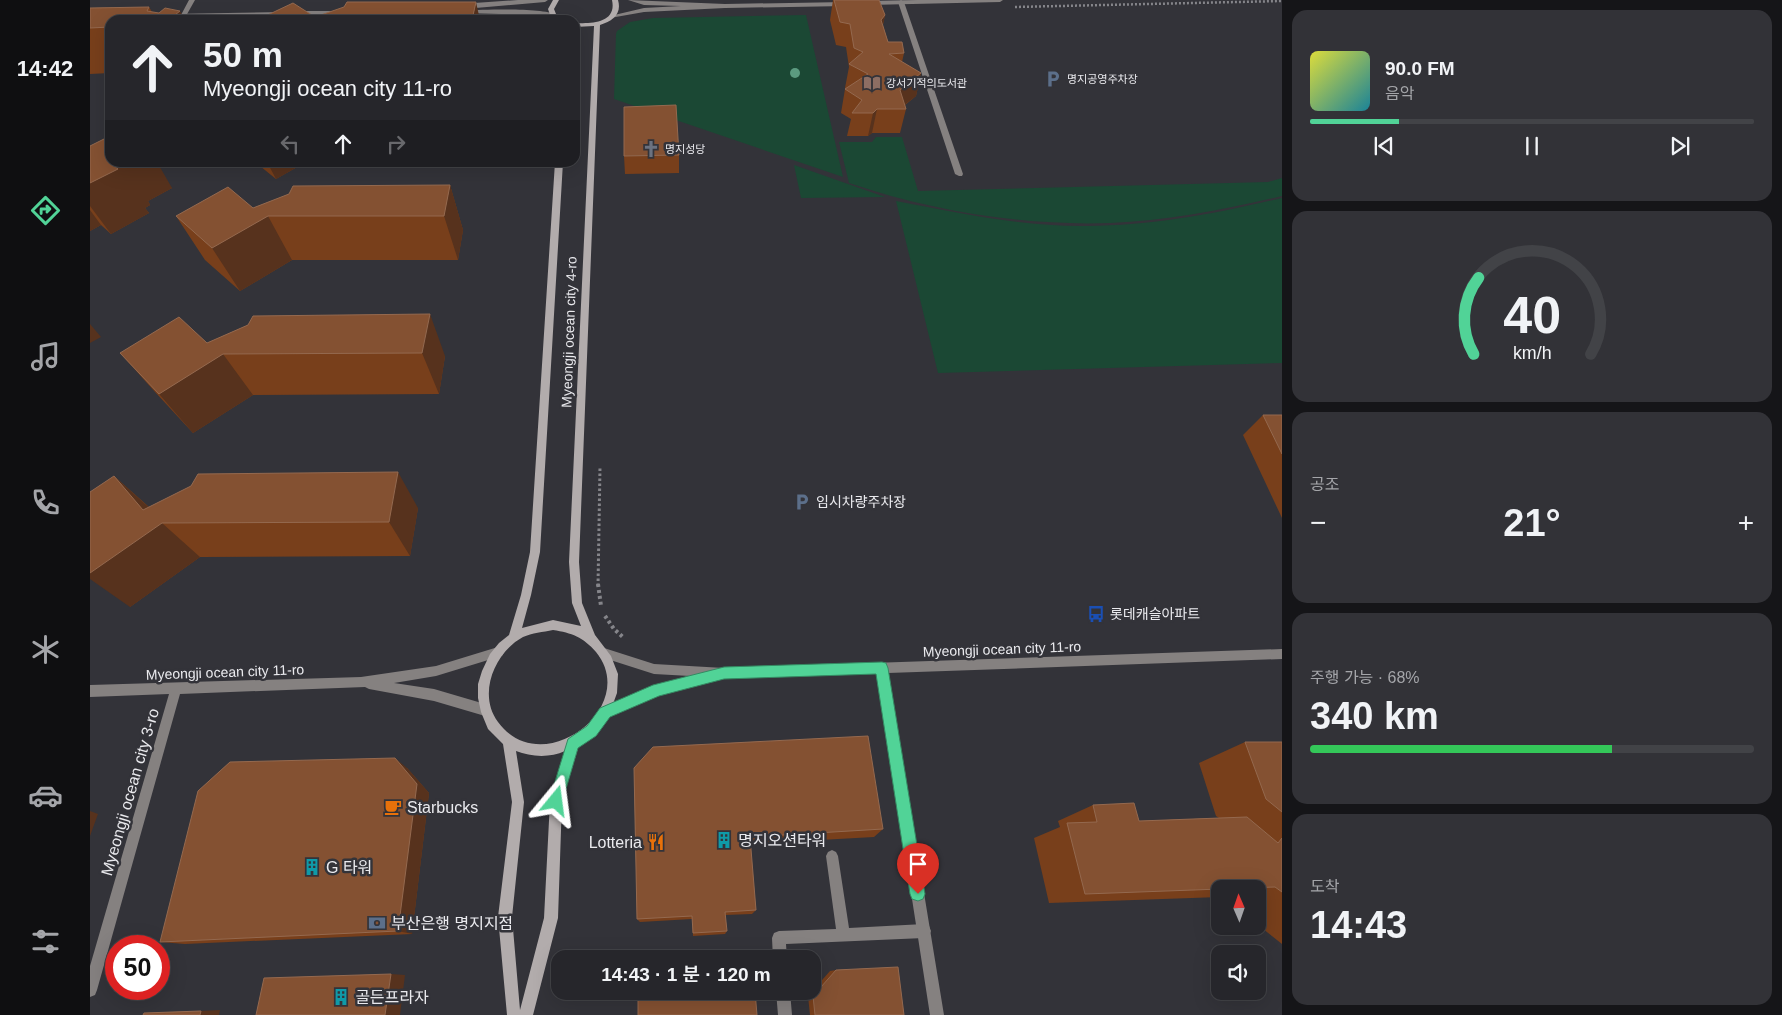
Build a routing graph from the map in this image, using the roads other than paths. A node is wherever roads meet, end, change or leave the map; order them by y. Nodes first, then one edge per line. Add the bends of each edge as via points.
1 (192, 0) edge
2 (545, 0) edge
3 (556, 0) edge
4 (615, 0) edge
5 (631, 0) edge
6 (1000, 0) edge
7 (902, 2) junction
8 (862, 3) edge
9 (852, 4) edge
10 (724, 6) junction
11 (349, 12) edge
12 (184, 15) edge
13 (310, 15) edge
14 (543, 15) edge
15 (554, 15) edge
16 (612, 17) junction
17 (597, 24) junction
18 (580, 25) edge
19 (560, 167) edge
20 (959, 174) dead end
21 (513, 638) junction
22 (591, 638) junction
23 (498, 652) junction
24 (604, 653) junction
25 (1282, 654) edge
26 (882, 668) junction
27 (724, 673) junction
28 (361, 682) junction
29 (176, 688) junction
30 (90, 691) edge
31 (485, 710) junction
32 (605, 713) junction
33 (509, 742) junction
34 (573, 744) junction
35 (832, 856) edge
36 (924, 931) junction
37 (843, 935) junction
38 (780, 950) edge
39 (90, 990) edge
40 (784, 1000) edge
41 (514, 1015) edge
42 (526, 1015) edge
43 (785, 1015) edge
44 (937, 1015) edge

1 - 12 street
2 - 14 street via 474,5 459,10
3 - 15 main road via 551,9
4 - 16 main road via 617,12
5 - 10 street
6 - 7 street
7 - 8 street
7 - 20 street
9 - 10 street
10 - 16 street via 644,10
11 - 13 street
16 - 17 main road
17 - 18 main road
17 - 22 main road, Myeongji ocean city 4-ro via 574,562 577,603
19 - 21 main road, Myeongji ocean city 4-ro via 535,552
21 - 22 main road via 532,628 553,625 574,628
21 - 23 main road
22 - 24 main road
23 - 28 street via 436,671
23 - 31 main road via 487,670 482,690
24 - 27 street via 654,669
24 - 32 main road via 612,671 612,692
25 - 26 street, Myeongji ocean city 11-ro
26 - 27 street, Myeongji ocean city 11-ro
26 - 36 street
27 - 32 street via 658,690
28 - 29 street, Myeongji ocean city 11-ro
28 - 31 street via 434,695
29 - 30 street, Myeongji ocean city 11-ro
29 - 39 street, Myeongji ocean city 3-ro
31 - 33 main road via 494,728
32 - 34 main road via 592,731
33 - 34 main road via 529,750 551,750
33 - 41 main road via 518,802 504,917
34 - 42 main road via 556,801 551,918
35 - 37 street
36 - 37 street
36 - 44 street
37 - 38 street via 779,938
40 - 43 street

